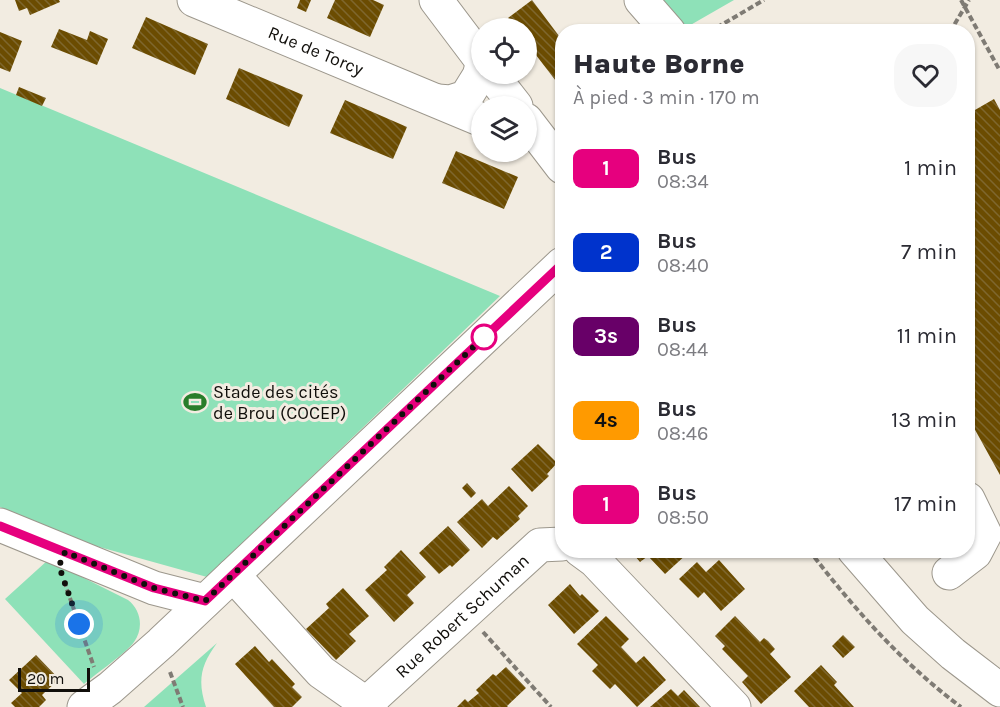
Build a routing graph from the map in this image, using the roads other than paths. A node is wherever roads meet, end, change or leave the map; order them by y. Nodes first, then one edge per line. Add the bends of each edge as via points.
1 (194, 0) edge
2 (435, 0) edge
3 (641, 0) edge
4 (662, 24) edge
5 (471, 48) edge
6 (476, 84) edge
7 (468, 106) edge
8 (555, 271) edge
9 (975, 513) edge
10 (0, 525) edge
11 (555, 544) edge
12 (975, 553) edge
13 (591, 558) edge
14 (861, 558) edge
15 (968, 558) edge
16 (949, 573) dead end
17 (233, 575) junction
18 (154, 588) junction
19 (205, 601) junction
20 (173, 632) junction
21 (1000, 690) edge
22 (369, 705) edge
23 (84, 707) edge
24 (734, 707) edge

1 - 7 street, Rue de Torcy
2 - 5 street
3 - 4 street
6 - 7 street, Rue de Torcy
8 - 17 street
9 - 12 street via 985,534
10 - 18 street
11 - 22 street, Rue Robert Schuman via 540,545
13 - 24 street
14 - 21 street via 915,620
15 - 16 street
17 - 19 street
17 - 22 street, Rue Robert Schuman via 321,672
18 - 19 street
18 - 20 street
19 - 20 street
20 - 23 street

